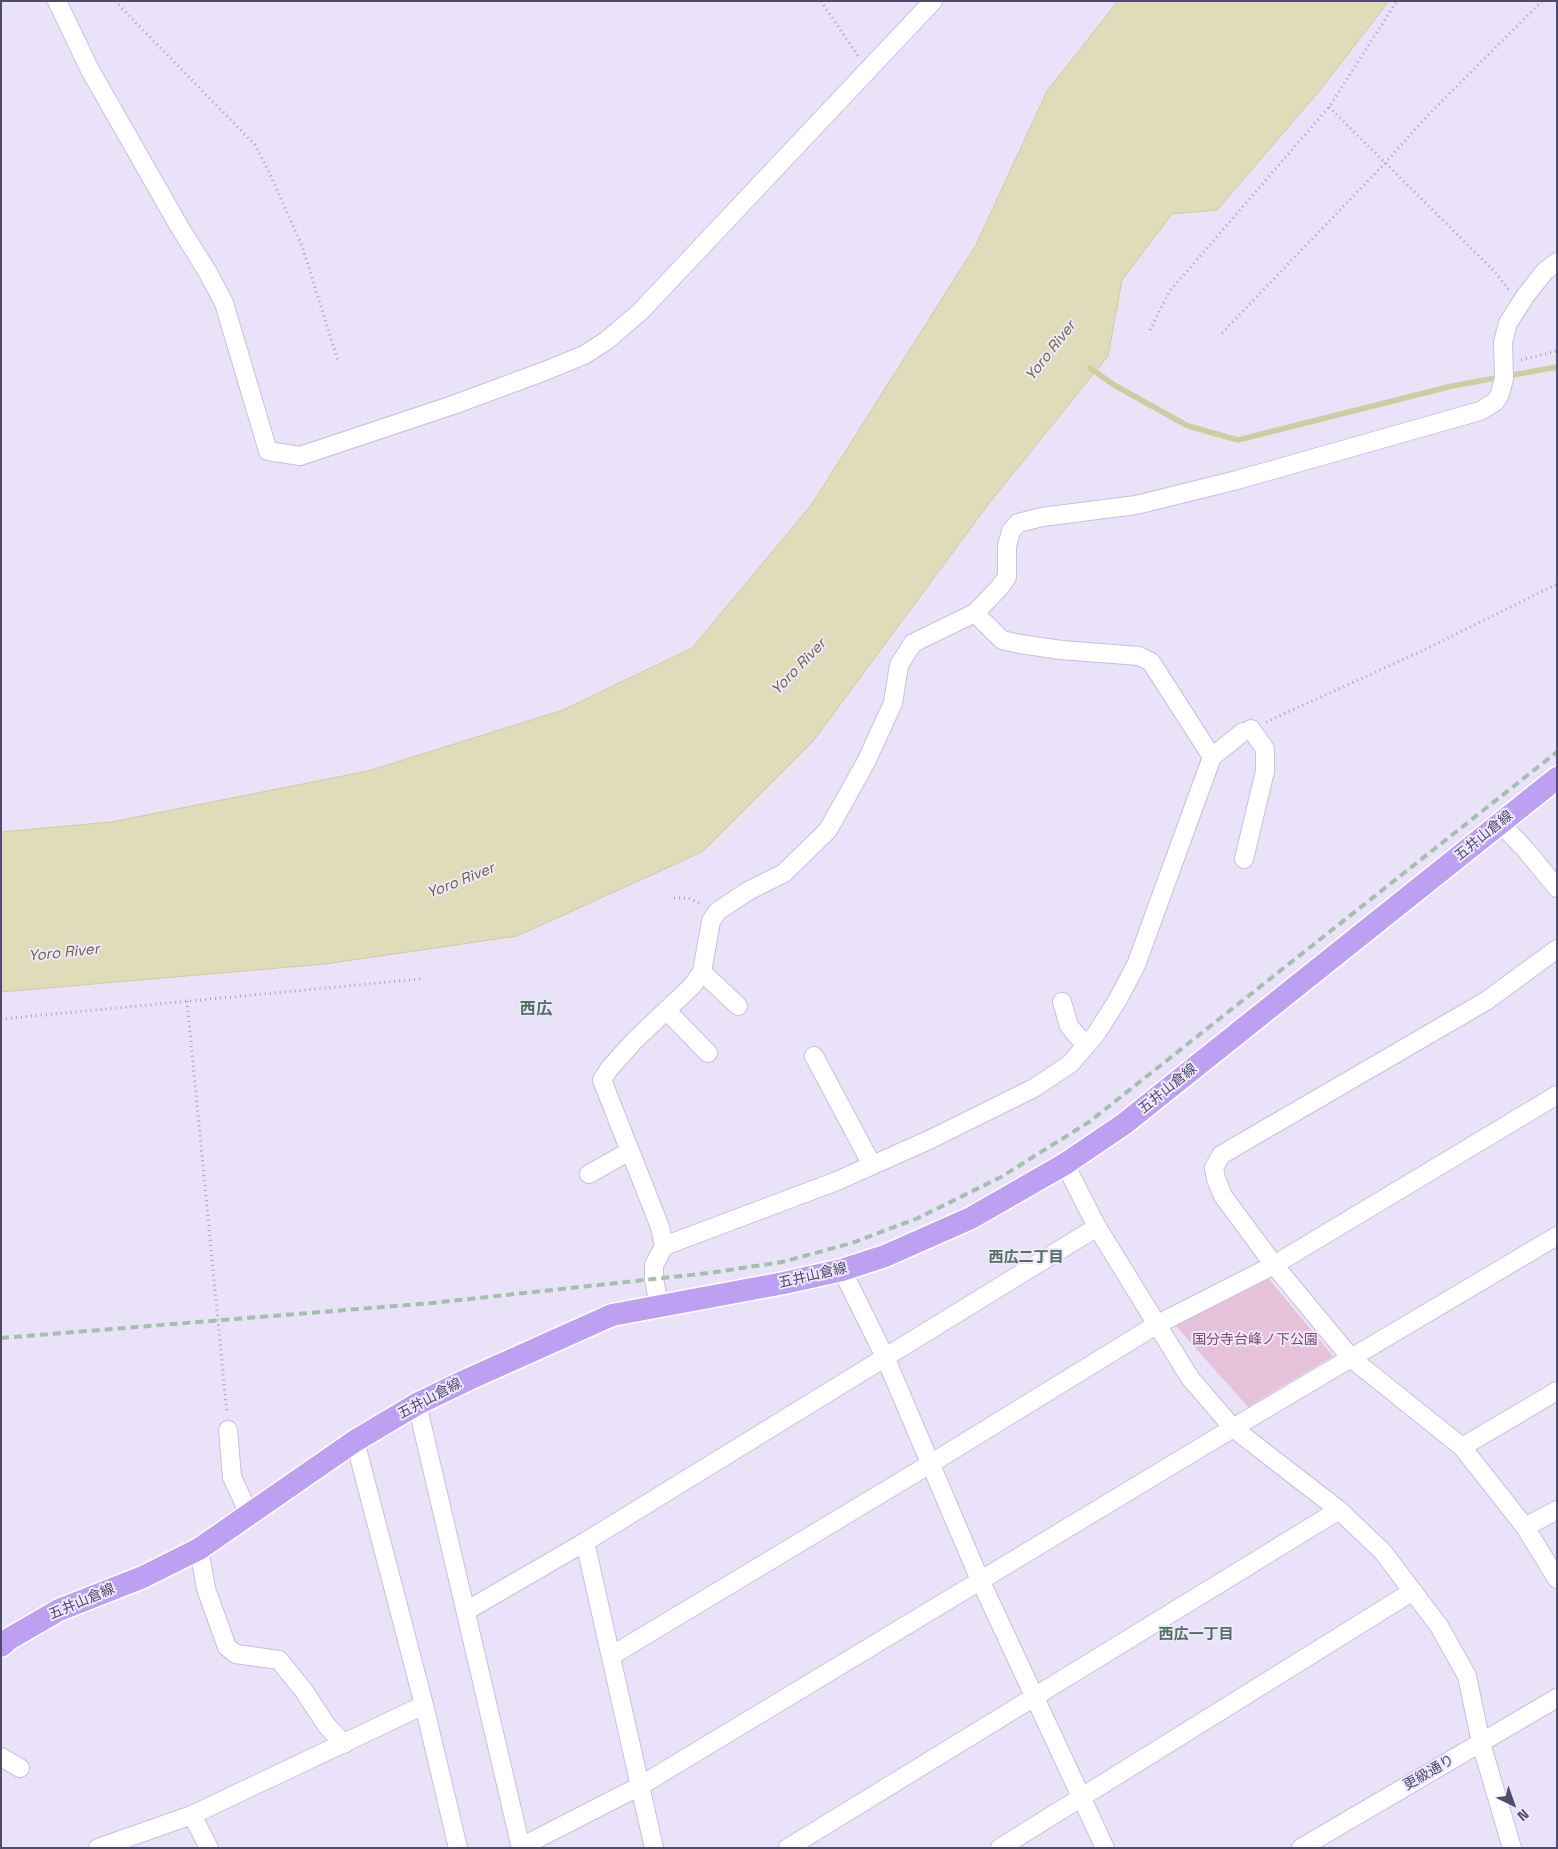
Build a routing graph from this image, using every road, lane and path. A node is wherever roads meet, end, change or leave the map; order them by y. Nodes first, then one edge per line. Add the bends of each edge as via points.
1 (57, 1) edge
2 (116, 1) edge
3 (821, 1) edge
4 (933, 1) edge
5 (1397, 1) edge
6 (1542, 1) edge
7 (868, 71) junction
8 (1329, 107) junction
9 (1385, 162) junction
10 (1557, 262) edge
11 (1520, 304) junction
12 (1150, 330) dead end
13 (1222, 332) dead end
14 (1557, 351) edge
15 (338, 361) dead end
16 (1503, 364) junction
17 (1557, 584) edge
18 (975, 613) junction
19 (1247, 730) junction
20 (1212, 757) junction
21 (1557, 778) edge
22 (1500, 823) junction
23 (1244, 860) dead end
24 (1557, 888) edge
25 (674, 898) dead end
26 (718, 910) junction
27 (1557, 949) edge
28 (702, 972) junction
29 (420, 979) dead end
30 (187, 1001) junction
31 (1062, 1002) dead end
32 (738, 1006) dead end
33 (667, 1011) junction
34 (1, 1019) edge
35 (1086, 1046) junction
36 (708, 1053) dead end
37 (814, 1056) dead end
38 (1557, 1095) edge
39 (630, 1151) junction
40 (1066, 1164) junction
41 (872, 1165) junction
42 (589, 1174) dead end
43 (1097, 1227) junction
44 (1557, 1236) edge
45 (664, 1246) junction
46 (1274, 1265) junction
47 (842, 1270) junction
48 (659, 1305) junction
49 (1156, 1325) junction
50 (884, 1357) junction
51 (1351, 1358) junction
52 (1557, 1391) edge
53 (417, 1404) junction
54 (1233, 1428) junction
55 (228, 1430) joint
56 (355, 1441) junction
57 (1462, 1447) junction
58 (930, 1464) junction
59 (1339, 1510) junction
60 (1557, 1510) edge
61 (249, 1514) junction
62 (1526, 1527) junction
63 (585, 1542) junction
64 (199, 1549) junction
65 (1557, 1579) edge
66 (980, 1580) junction
67 (1413, 1591) junction
68 (466, 1611) junction
69 (1, 1646) edge
70 (611, 1656) junction
71 (1034, 1696) junction
72 (1557, 1698) edge
73 (424, 1705) junction
74 (1481, 1743) junction
75 (344, 1744) junction
76 (1, 1757) edge
77 (20, 1768) dead end
78 (640, 1786) junction
79 (1082, 1797) junction
80 (192, 1815) junction
81 (521, 1847) edge
82 (98, 1848) edge
83 (209, 1848) edge
84 (458, 1848) edge
85 (654, 1848) edge
86 (788, 1848) edge
87 (1000, 1848) edge
88 (1105, 1848) edge
89 (1301, 1848) edge
90 (1512, 1848) edge

1 - 7 street via 90,70 224,303 268,451 300,456 545,371 584,355 606,341 640,312
2 - 15 path via 255,145 302,246
3 - 7 path
4 - 7 street
5 - 8 path
6 - 9 path
8 - 9 path
8 - 12 path via 1169,292
9 - 11 path via 1494,270
9 - 13 path
10 - 11 street via 1545,271
11 - 16 street via 1504,335
14 - 16 path
16 - 18 street via 1500,394 1495,402 1480,411 1154,501 1018,523 1011,531 1007,546 1007,577
17 - 19 path via 1426,649
18 - 20 street via 1002,640 1061,650 1139,656 1151,662
18 - 26 street via 913,643 899,666 893,703 866,762 828,830 784,873
19 - 20 street
19 - 23 street via 1265,749 1265,771
20 - 35 street via 1136,965 1118,1001
21 - 22 main road, 五井山倉線
22 - 24 street
22 - 40 main road, 五井山倉線 via 1124,1124
25 - 26 path via 688,898
26 - 28 street via 710,921
27 - 46 street via 1486,1001 1221,1155 1214,1168 1223,1196
28 - 32 street
28 - 33 street
29 - 30 path
30 - 34 path
30 - 55 path
31 - 35 street via 1069,1026
33 - 36 street
33 - 39 street via 602,1080
35 - 41 street via 1070,1064 1034,1088
37 - 41 street
38 - 46 street
39 - 42 street
39 - 45 street via 660,1227
40 - 43 street
40 - 47 main road, 五井山倉線 via 971,1218 885,1256
41 - 45 street
43 - 49 street
43 - 50 street
44 - 51 street
45 - 48 street via 654,1265
46 - 49 street
46 - 51 street
47 - 48 main road, 五井山倉線
47 - 50 street
48 - 53 main road, 五井山倉線 via 612,1315
49 - 54 street via 1190,1378
49 - 58 street
50 - 58 street
50 - 63 street
51 - 54 street
51 - 57 street
52 - 57 street
53 - 56 main road, 五井山倉線
53 - 68 street
54 - 59 street
54 - 66 street
55 - 61 street via 232,1477
56 - 61 main road, 五井山倉線
56 - 73 street
57 - 62 street
58 - 66 street
58 - 70 street
59 - 67 street via 1383,1552
59 - 71 street
60 - 62 street
61 - 64 main road, 五井山倉線
62 - 65 street
63 - 68 street
63 - 70 street
64 - 69 main road, 五井山倉線 via 143,1577 59,1610
64 - 75 street via 206,1589 228,1648 236,1654 280,1660 327,1726
66 - 71 street
66 - 78 street
67 - 74 street via 1439,1626 1467,1676
67 - 79 street
68 - 81 street
70 - 78 street
71 - 79 street
71 - 86 street
72 - 74 street, 更級通り
73 - 75 street
73 - 84 street
74 - 89 street, 更級通り
74 - 90 street
75 - 80 street
76 - 77 street
78 - 81 street
78 - 85 street
79 - 87 street
79 - 88 street
80 - 82 street
80 - 83 street

